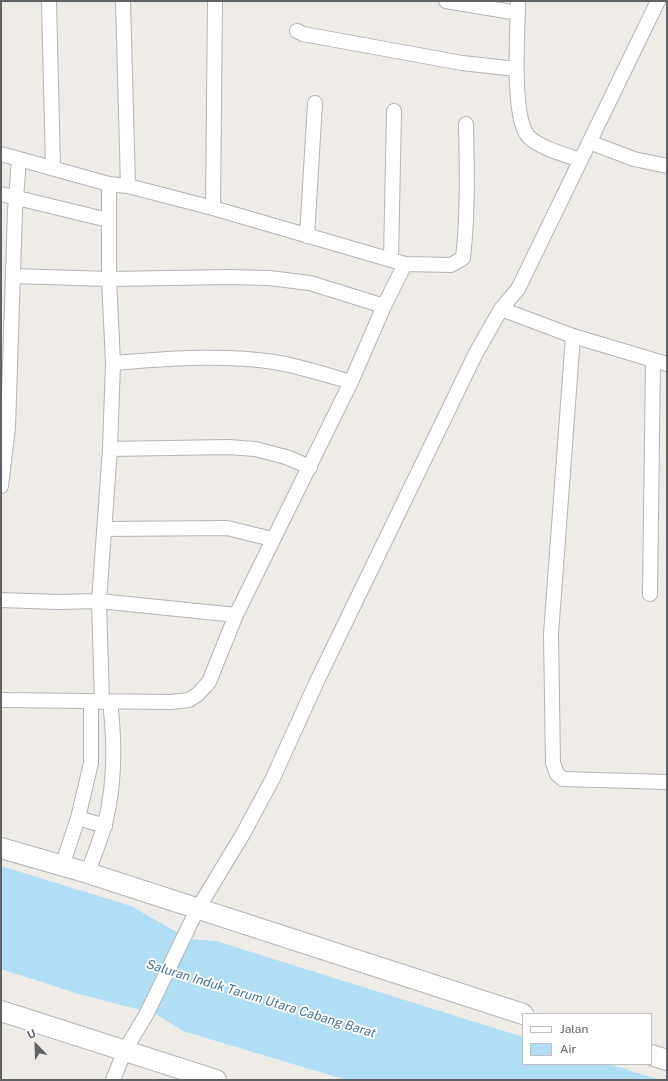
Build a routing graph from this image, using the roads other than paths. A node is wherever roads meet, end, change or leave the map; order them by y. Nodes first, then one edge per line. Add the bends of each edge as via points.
1 (49, 1) edge
2 (124, 1) edge
3 (215, 1) edge
4 (446, 1) edge
5 (658, 1) edge
6 (518, 7) edge
7 (297, 31) dead end
8 (516, 69) junction
9 (315, 103) dead end
10 (394, 111) dead end
11 (466, 124) dead end
12 (589, 142) junction
13 (1, 154) edge
14 (19, 159) junction
15 (581, 160) junction
16 (667, 166) edge
17 (53, 168) junction
18 (109, 184) junction
19 (128, 186) junction
20 (1, 194) edge
21 (16, 198) junction
22 (213, 208) junction
23 (108, 220) junction
24 (307, 236) junction
25 (391, 259) junction
26 (405, 264) junction
27 (13, 276) junction
28 (109, 279) junction
29 (384, 306) junction
30 (501, 309) junction
31 (573, 336) junction
32 (653, 360) junction
33 (113, 363) junction
34 (667, 364) edge
35 (5, 365) edge
36 (351, 382) junction
37 (110, 449) junction
38 (310, 467) junction
39 (1, 486) edge
40 (104, 529) junction
41 (272, 538) junction
42 (650, 594) dead end
43 (1, 600) edge
44 (99, 601) junction
45 (236, 615) junction
46 (1, 700) edge
47 (101, 702) junction
48 (91, 763) junction
49 (113, 766) junction
50 (667, 782) edge
51 (78, 818) junction
52 (104, 826) junction
53 (1, 848) edge
54 (62, 866) junction
55 (88, 873) junction
56 (197, 910) junction
57 (1, 1011) edge
58 (522, 1014) edge
59 (125, 1050) junction
60 (652, 1055) edge
61 (667, 1060) edge
62 (113, 1080) edge
63 (216, 1080) edge

1 - 17 street
2 - 19 street
3 - 22 street
4 - 6 street
5 - 12 street
6 - 8 street
7 - 8 street via 462,63
8 - 15 street via 522,126 528,136 556,151
9 - 24 street
10 - 25 street
11 - 26 street via 467,206 463,258 451,265
12 - 15 street
12 - 16 street via 634,159
13 - 14 street
14 - 17 street
14 - 21 street
15 - 30 street via 518,289
17 - 18 street
18 - 19 street
18 - 23 street
19 - 22 street
20 - 21 street
21 - 23 street
21 - 27 street
22 - 24 street
23 - 28 street
24 - 25 street
25 - 26 street
26 - 29 street
27 - 28 street
27 - 35 street
28 - 29 street via 269,278 310,283
28 - 33 street
29 - 36 street
30 - 31 street
30 - 56 street via 476,352 272,780
31 - 32 street
31 - 50 street via 551,634 553,762 557,774 563,779
32 - 34 street
32 - 42 street
33 - 36 street via 180,358 234,358 276,362
33 - 37 street
35 - 39 street via 8,427
36 - 38 street
37 - 38 street via 256,449
37 - 40 street
38 - 41 street
40 - 41 street via 227,528
40 - 44 street
41 - 45 street
43 - 44 street
44 - 45 street
44 - 47 street
45 - 47 street via 209,682 189,700
46 - 47 street
47 - 48 street
47 - 49 street via 113,723
48 - 49 street
48 - 51 street
49 - 52 street via 113,784
51 - 52 street
51 - 54 street
52 - 55 street
53 - 54 street
54 - 55 street
55 - 56 street
56 - 58 street
56 - 59 street via 146,1015
57 - 59 street
59 - 62 street
59 - 63 street
60 - 61 street

